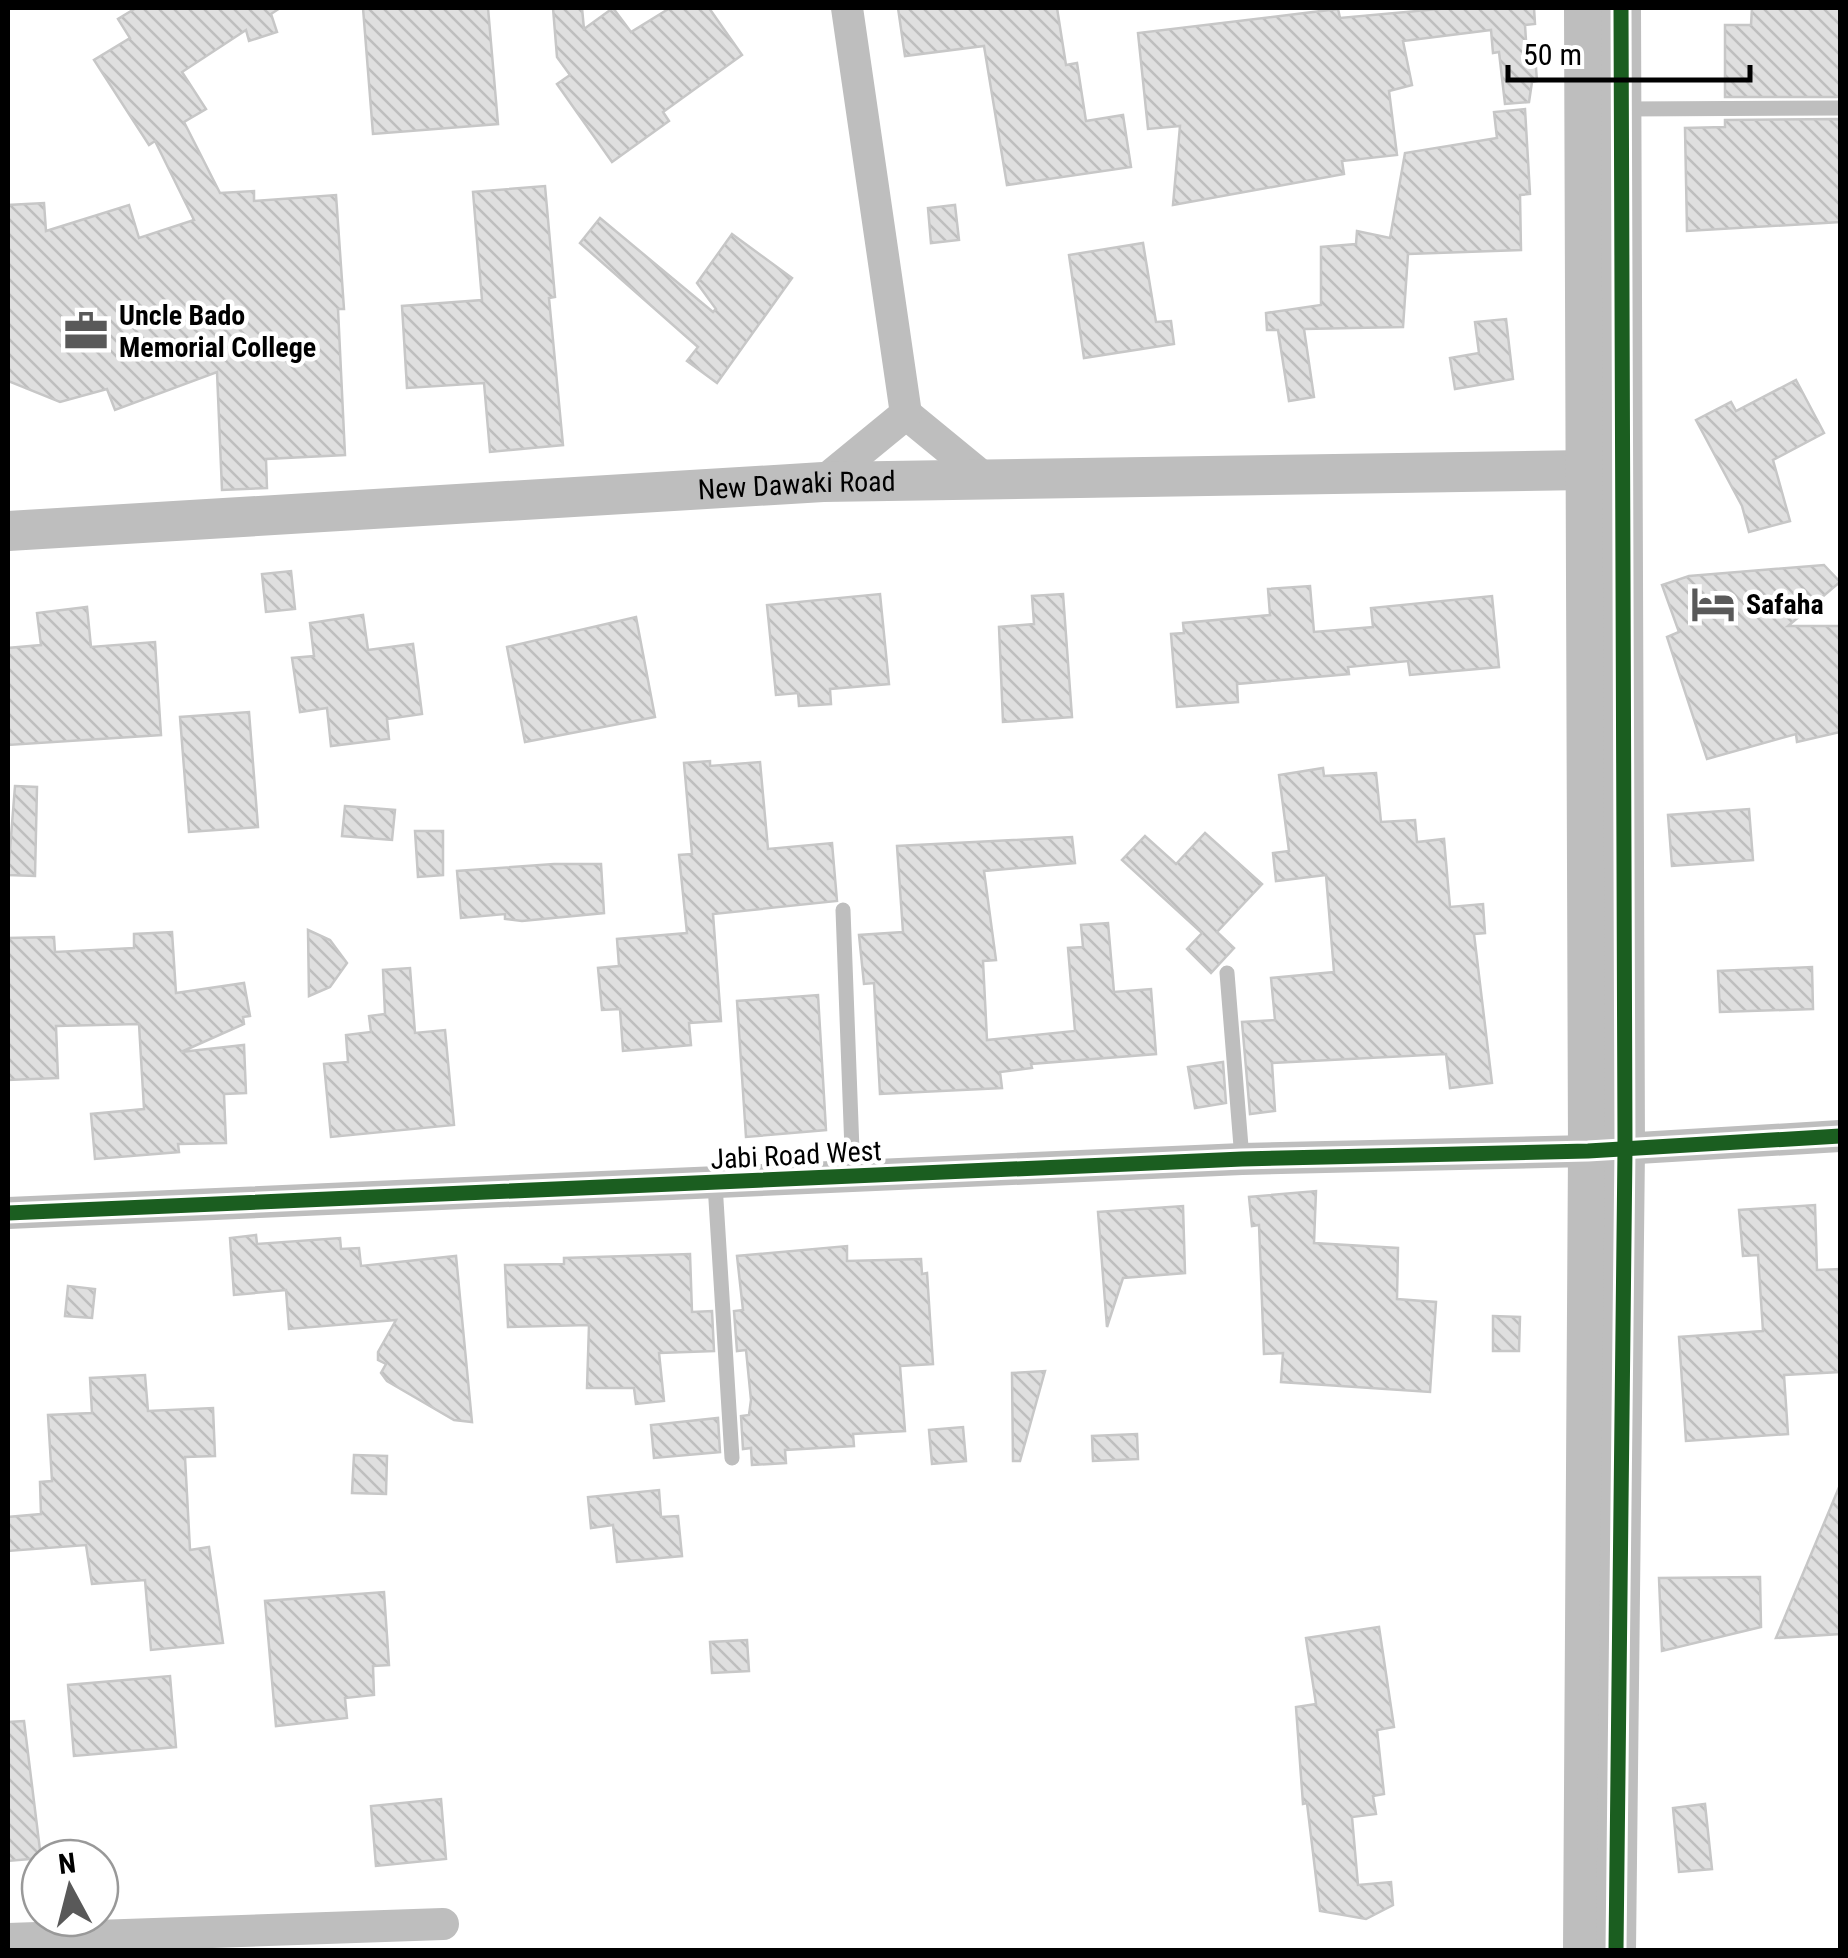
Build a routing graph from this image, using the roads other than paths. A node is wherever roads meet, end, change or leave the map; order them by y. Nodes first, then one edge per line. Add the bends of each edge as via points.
1 (847, 8) edge
2 (1584, 8) edge
3 (1620, 8) edge
4 (1621, 108) junction
5 (1840, 108) edge
6 (906, 414) junction
7 (1586, 470) junction
8 (984, 478) junction
9 (823, 482) junction
10 (8, 531) edge
11 (843, 910) dead end
12 (1227, 974) dead end
13 (1840, 1136) edge
14 (1606, 1150) junction
15 (1242, 1159) junction
16 (853, 1177) junction
17 (715, 1184) junction
18 (8, 1213) edge
19 (732, 1458) dead end
20 (1600, 1892) junction
21 (442, 1924) dead end
22 (8, 1940) edge
23 (1583, 1950) edge
24 (1616, 1950) edge

1 - 6 street
2 - 7 street
3 - 4 street
4 - 5 lane
4 - 14 street
6 - 8 street
6 - 9 street
7 - 8 street, New Dawaki Road
7 - 14 street
8 - 9 street, New Dawaki Road
9 - 10 street, New Dawaki Road
11 - 16 lane
12 - 15 lane
13 - 14 street, Jabi Road West
14 - 15 street, Jabi Road West
14 - 20 street
15 - 16 street, Jabi Road West
16 - 17 street, Jabi Road West
17 - 18 street, Jabi Road West
17 - 19 lane
20 - 23 street
20 - 24 street
21 - 22 street

